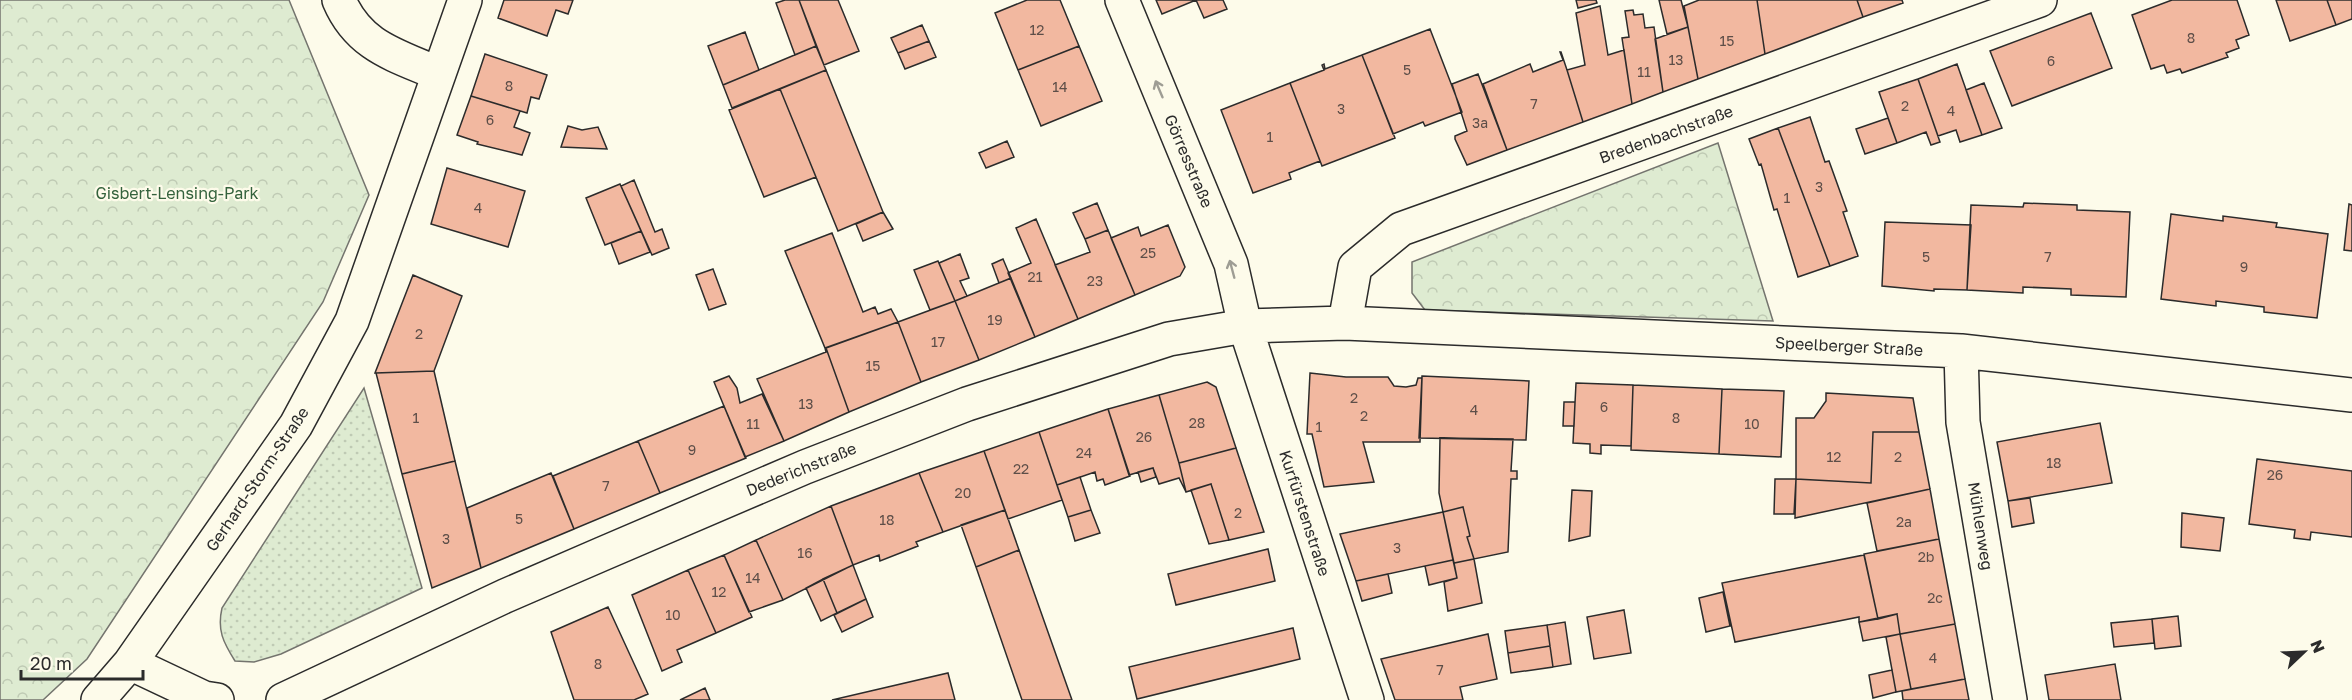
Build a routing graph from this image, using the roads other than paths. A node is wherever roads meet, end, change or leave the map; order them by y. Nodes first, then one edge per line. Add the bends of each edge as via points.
1 (339, 0) edge
2 (465, 0) edge
3 (1122, 0) edge
4 (2040, 0) edge
5 (439, 74) junction
6 (1345, 323) junction
7 (1245, 326) junction
8 (1961, 351) junction
9 (2352, 395) edge
10 (130, 663) junction
11 (98, 700) edge
12 (217, 700) edge
13 (283, 700) edge
14 (1366, 700) edge
15 (2010, 700) edge

1 - 5 street via 353,27 379,47
2 - 5 street, Gerhard-Storm-Straße
7 -> 3 street, Görresstraße via 1231,264
4 - 6 street, Bredenbachstraße via 1401,229 1355,267
5 - 10 street, Gerhard-Storm-Straße via 352,321 296,425
6 - 7 street, Dederichstraße
6 - 8 street, Speelberger Straße
7 - 13 street, Dederichstraße via 1169,339 990,396 805,467 505,596
7 - 14 street, Kurfürstenstraße
8 - 9 street, Speelberger Straße
8 - 15 street, Mühlenweg via 1963,422
10 - 11 street, Gerhard-Storm-Straße
10 - 12 street via 204,698

